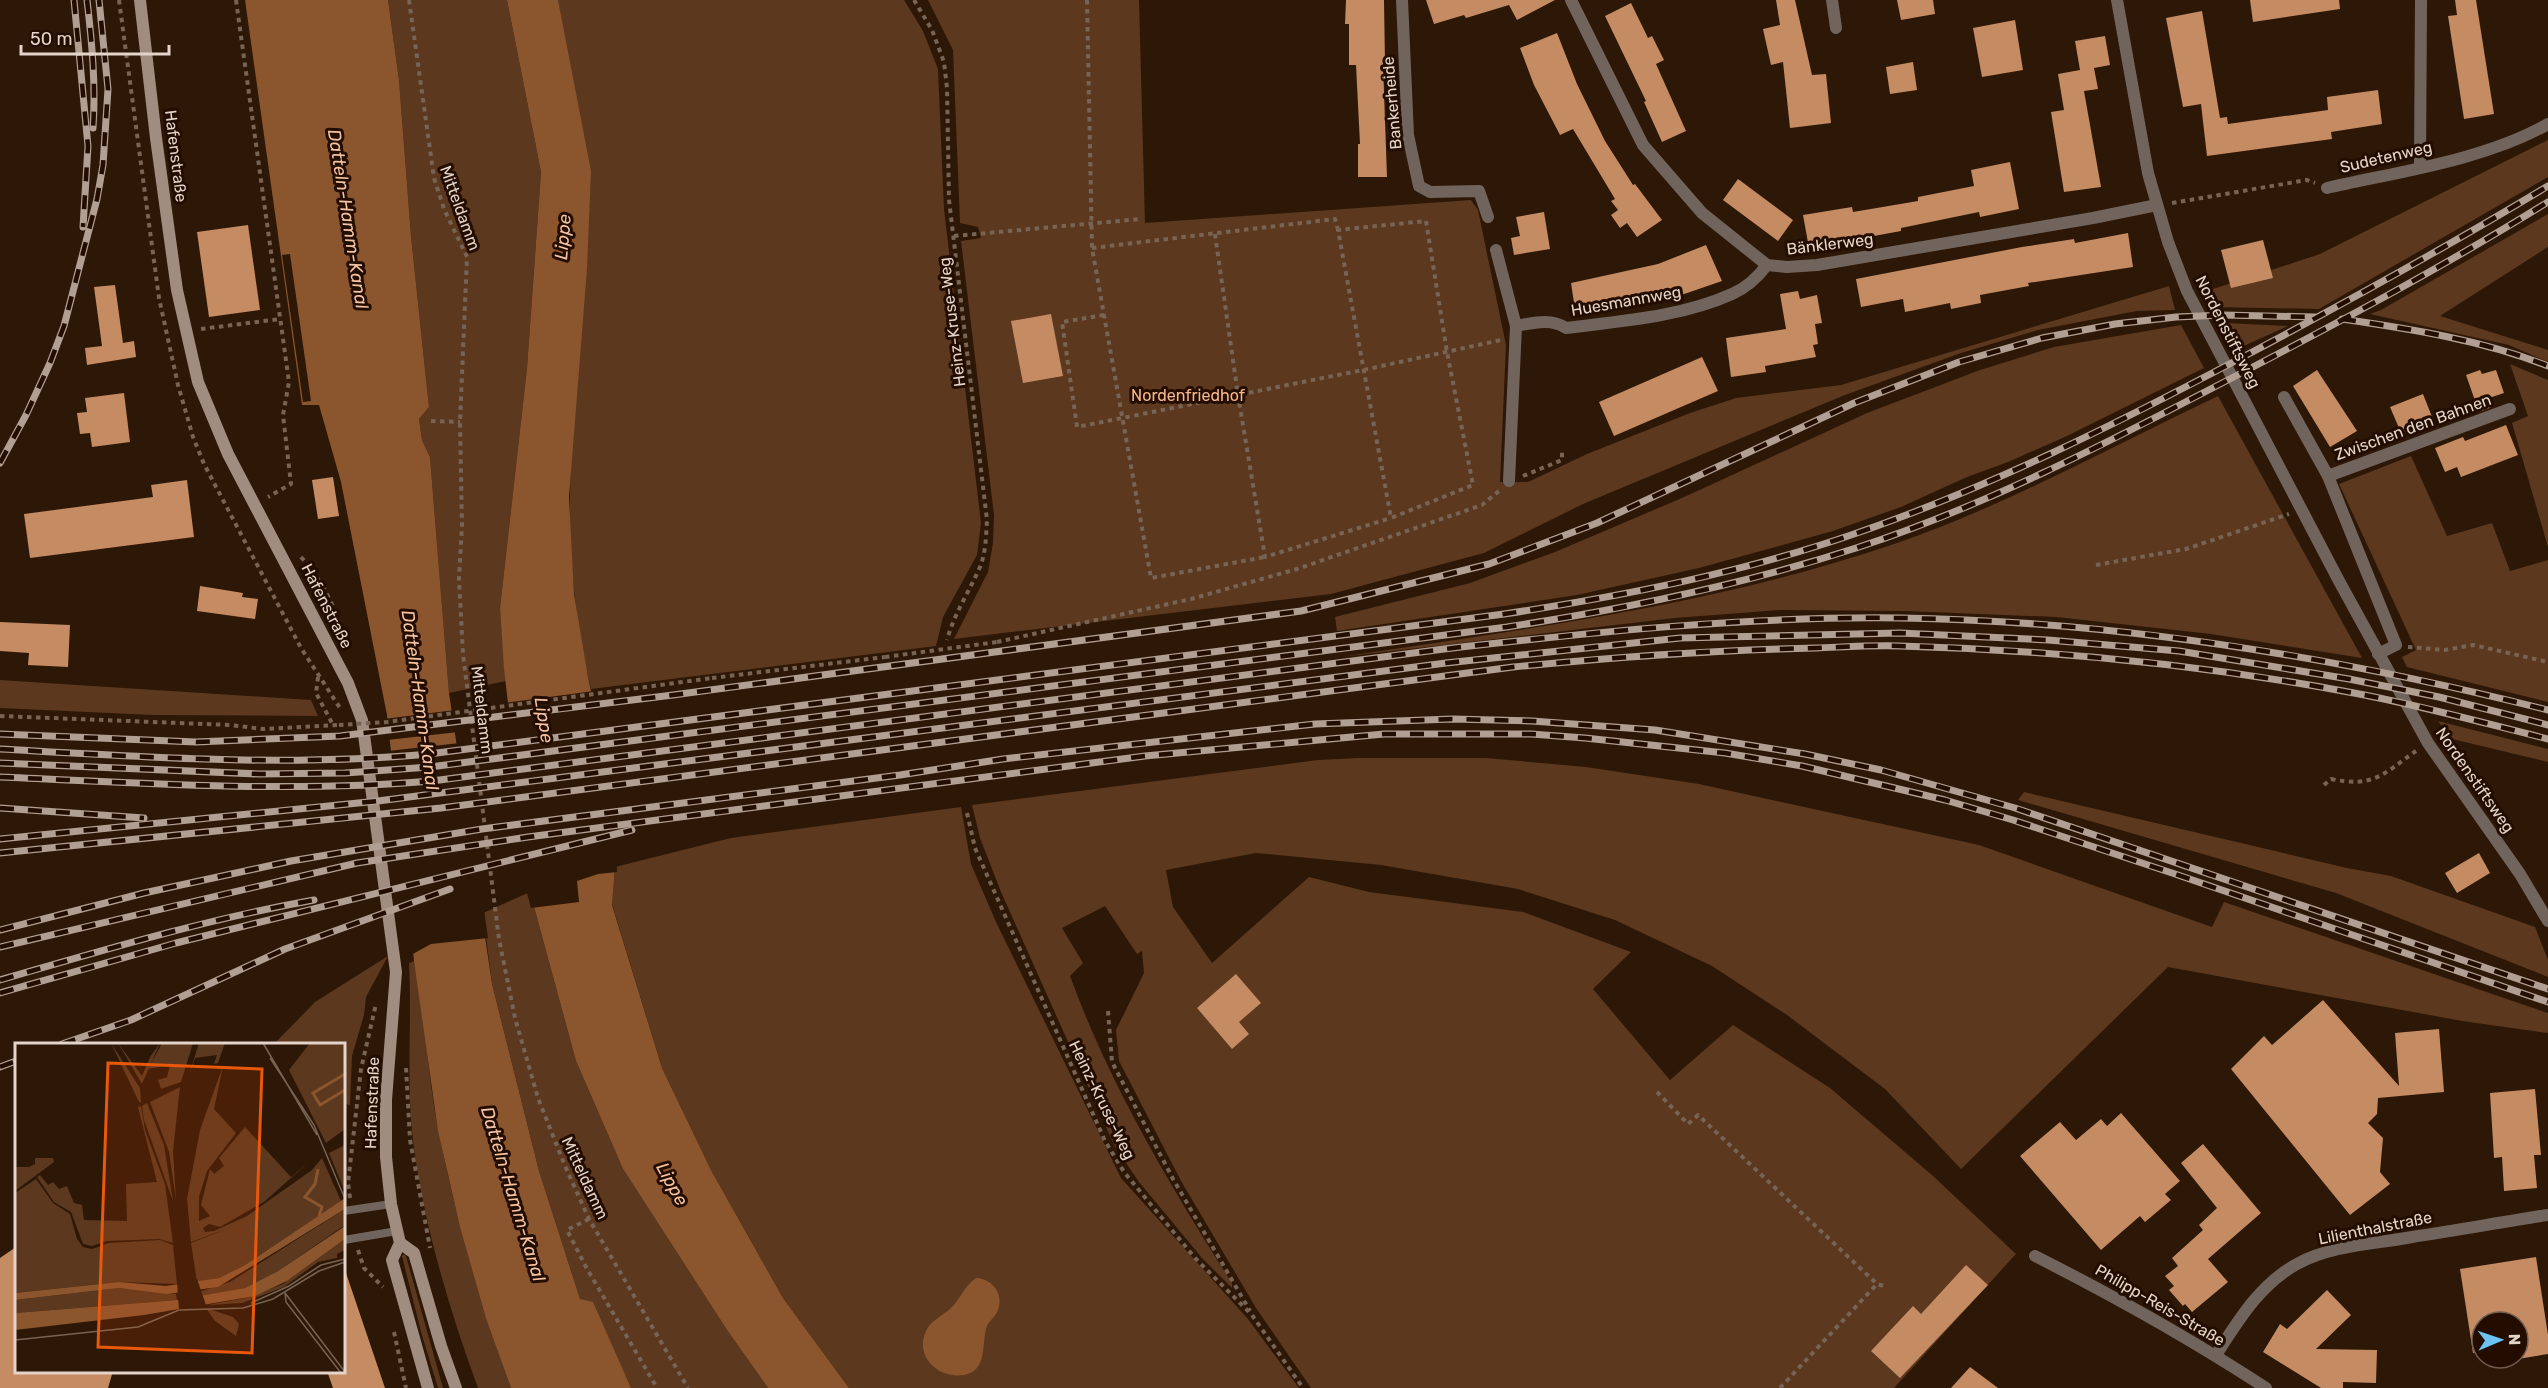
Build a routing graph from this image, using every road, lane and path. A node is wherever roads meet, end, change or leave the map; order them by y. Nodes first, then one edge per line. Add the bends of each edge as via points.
1 (140, 0) edge
2 (236, 0) edge
3 (409, 0) edge
4 (914, 0) edge
5 (1087, 0) edge
6 (1402, 0) edge
7 (1571, 0) edge
8 (1832, 0) edge
9 (2117, 0) edge
10 (2421, 0) edge
11 (1836, 28) dead end
12 (2548, 124) edge
13 (2420, 166) junction
14 (2327, 188) joint
15 (2157, 205) junction
16 (1488, 217) dead end
17 (1141, 219) dead end
18 (1091, 223) junction
19 (1338, 230) junction
20 (1215, 234) junction
21 (954, 236) junction
22 (1092, 248) junction
23 (1496, 250) dead end
24 (1767, 265) junction
25 (1104, 315) junction
26 (280, 319) junction
27 (1516, 326) junction
28 (185, 332) junction
29 (1448, 352) junction
30 (1363, 370) junction
31 (1238, 395) junction
32 (2284, 397) dead end
33 (2510, 409) dead end
34 (1123, 418) junction
35 (431, 421) dead end
36 (460, 422) junction
37 (1562, 451) dead end
38 (2328, 476) junction
39 (1509, 481) junction
40 (255, 506) junction
41 (2301, 509) junction
42 (1391, 519) junction
43 (1265, 557) junction
44 (2096, 565) dead end
45 (947, 640) dead end
46 (2396, 645) junction
47 (2378, 654) junction
48 (2548, 662) edge
49 (318, 676) dead end
50 (341, 710) dead end
51 (0, 716) edge
52 (333, 725) junction
53 (346, 725) dead end
54 (2417, 750) dead end
55 (2324, 786) dead end
56 (967, 813) dead end
57 (2548, 921) edge
58 (379, 996) dead end
59 (1108, 1011) dead end
60 (1657, 1092) dead end
61 (392, 1204) junction
62 (347, 1210) edge
63 (2548, 1215) edge
64 (590, 1219) junction
65 (399, 1237) junction
66 (356, 1239) junction
67 (345, 1240) edge
68 (2035, 1256) dead end
69 (1877, 1284) junction
70 (1884, 1286) dead end
71 (386, 1297) dead end
72 (1252, 1315) junction
73 (393, 1326) dead end
74 (2216, 1355) junction
75 (406, 1388) edge
76 (428, 1388) edge
77 (456, 1388) edge
78 (657, 1388) edge
79 (688, 1388) edge
80 (1303, 1388) edge
81 (1780, 1388) edge
82 (2266, 1388) edge

1 - 28 main road, Hafenstraße
2 - 26 path
3 - 36 path, Mitteldamm via 434,178 467,256
4 - 21 path, Heinz-Kruse-Weg via 932,30 944,62
5 - 18 path
6 - 16 street, Bankerheide via 1408,135 1419,186 1430,192 1479,191
7 - 24 street, Bänklerweg via 1643,145 1702,213
8 - 11 street
9 - 15 street, Nordenstiftsweg
10 - 13 street
12 - 13 street, Sudetenweg via 2485,150
13 - 14 street, Sudetenweg
14 - 15 path, Sudetenweg via 2307,180
15 - 24 street, Bänklerweg via 1817,265
15 - 41 street, Nordenstiftsweg via 2187,291
17 - 18 path
18 - 21 path
18 - 22 path
19 - 20 path via 1335,219
19 - 29 path via 1426,221
19 - 30 path
20 - 22 path
20 - 31 path
21 - 45 path, Heinz-Kruse-Weg via 987,520 980,566 952,621
22 - 25 path
23 - 27 street
24 - 27 street, Huesmannweg via 1732,295 1666,314 1566,328 1549,322
25 - 34 path
25 - 34 path via 1062,322 1077,427
26 - 28 path
26 - 40 path via 289,382 283,415 291,484
27 - 29 path via 1503,339
27 - 39 street
28 - 40 main road, Hafenstraße via 207,408
29 - 30 path
29 - 42 path via 1473,484
30 - 31 path
30 - 42 path
31 - 34 path
31 - 43 path
32 - 38 street, Nordenstiftsweg
33 - 38 street, Zwischen den Bahnen
34 - 43 path via 1151,578
35 - 36 path
36 - 64 path, Mitteldamm via 459,579 463,654 499,939 515,1018 538,1098
37 - 39 path via 1562,460
38 - 46 street, Nordenstiftsweg
39 - 52 path, bridge via 1482,506 1297,569 1191,599 997,642 387,722
40 - 61 main road, Hafenstraße via 348,683 362,720 396,972 386,1100 386,1157
41 - 44 path via 2186,549
41 - 47 street, Nordenstiftsweg
42 - 43 path
46 - 47 street
46 - 48 path via 2445,650 2473,645
47 - 57 street, Nordenstiftsweg via 2428,743 2520,874
49 - 52 path via 316,693
50 - 53 path
51 - 52 path via 263,729
54 - 55 path via 2375,780 2331,780
56 - 72 path, Heinz-Kruse-Weg via 975,848 1105,1141 1124,1172 1195,1258
58 - 62 path via 361,1069
59 - 72 path via 1112,1062 1173,1179
60 - 69 path via 1688,1124 1698,1115
61 - 62 lane
61 - 65 main road, Hafenstraße
63 - 74 street, Lilienthalstraße via 2356,1246 2297,1264 2260,1293
64 - 78 path via 567,1230
64 - 79 path, Mitteldamm
65 - 66 lane
65 - 76 main road, Hafenstraße via 392,1260
65 - 77 main road, Hafenstraße via 414,1253
66 - 67 lane
66 - 71 path via 364,1268 384,1287
68 - 74 street, Philipp-Reis-Straße
69 - 70 path
69 - 81 path
72 - 80 path, Heinz-Kruse-Weg
73 - 75 path
74 - 82 street, Philipp-Reis-Straße

